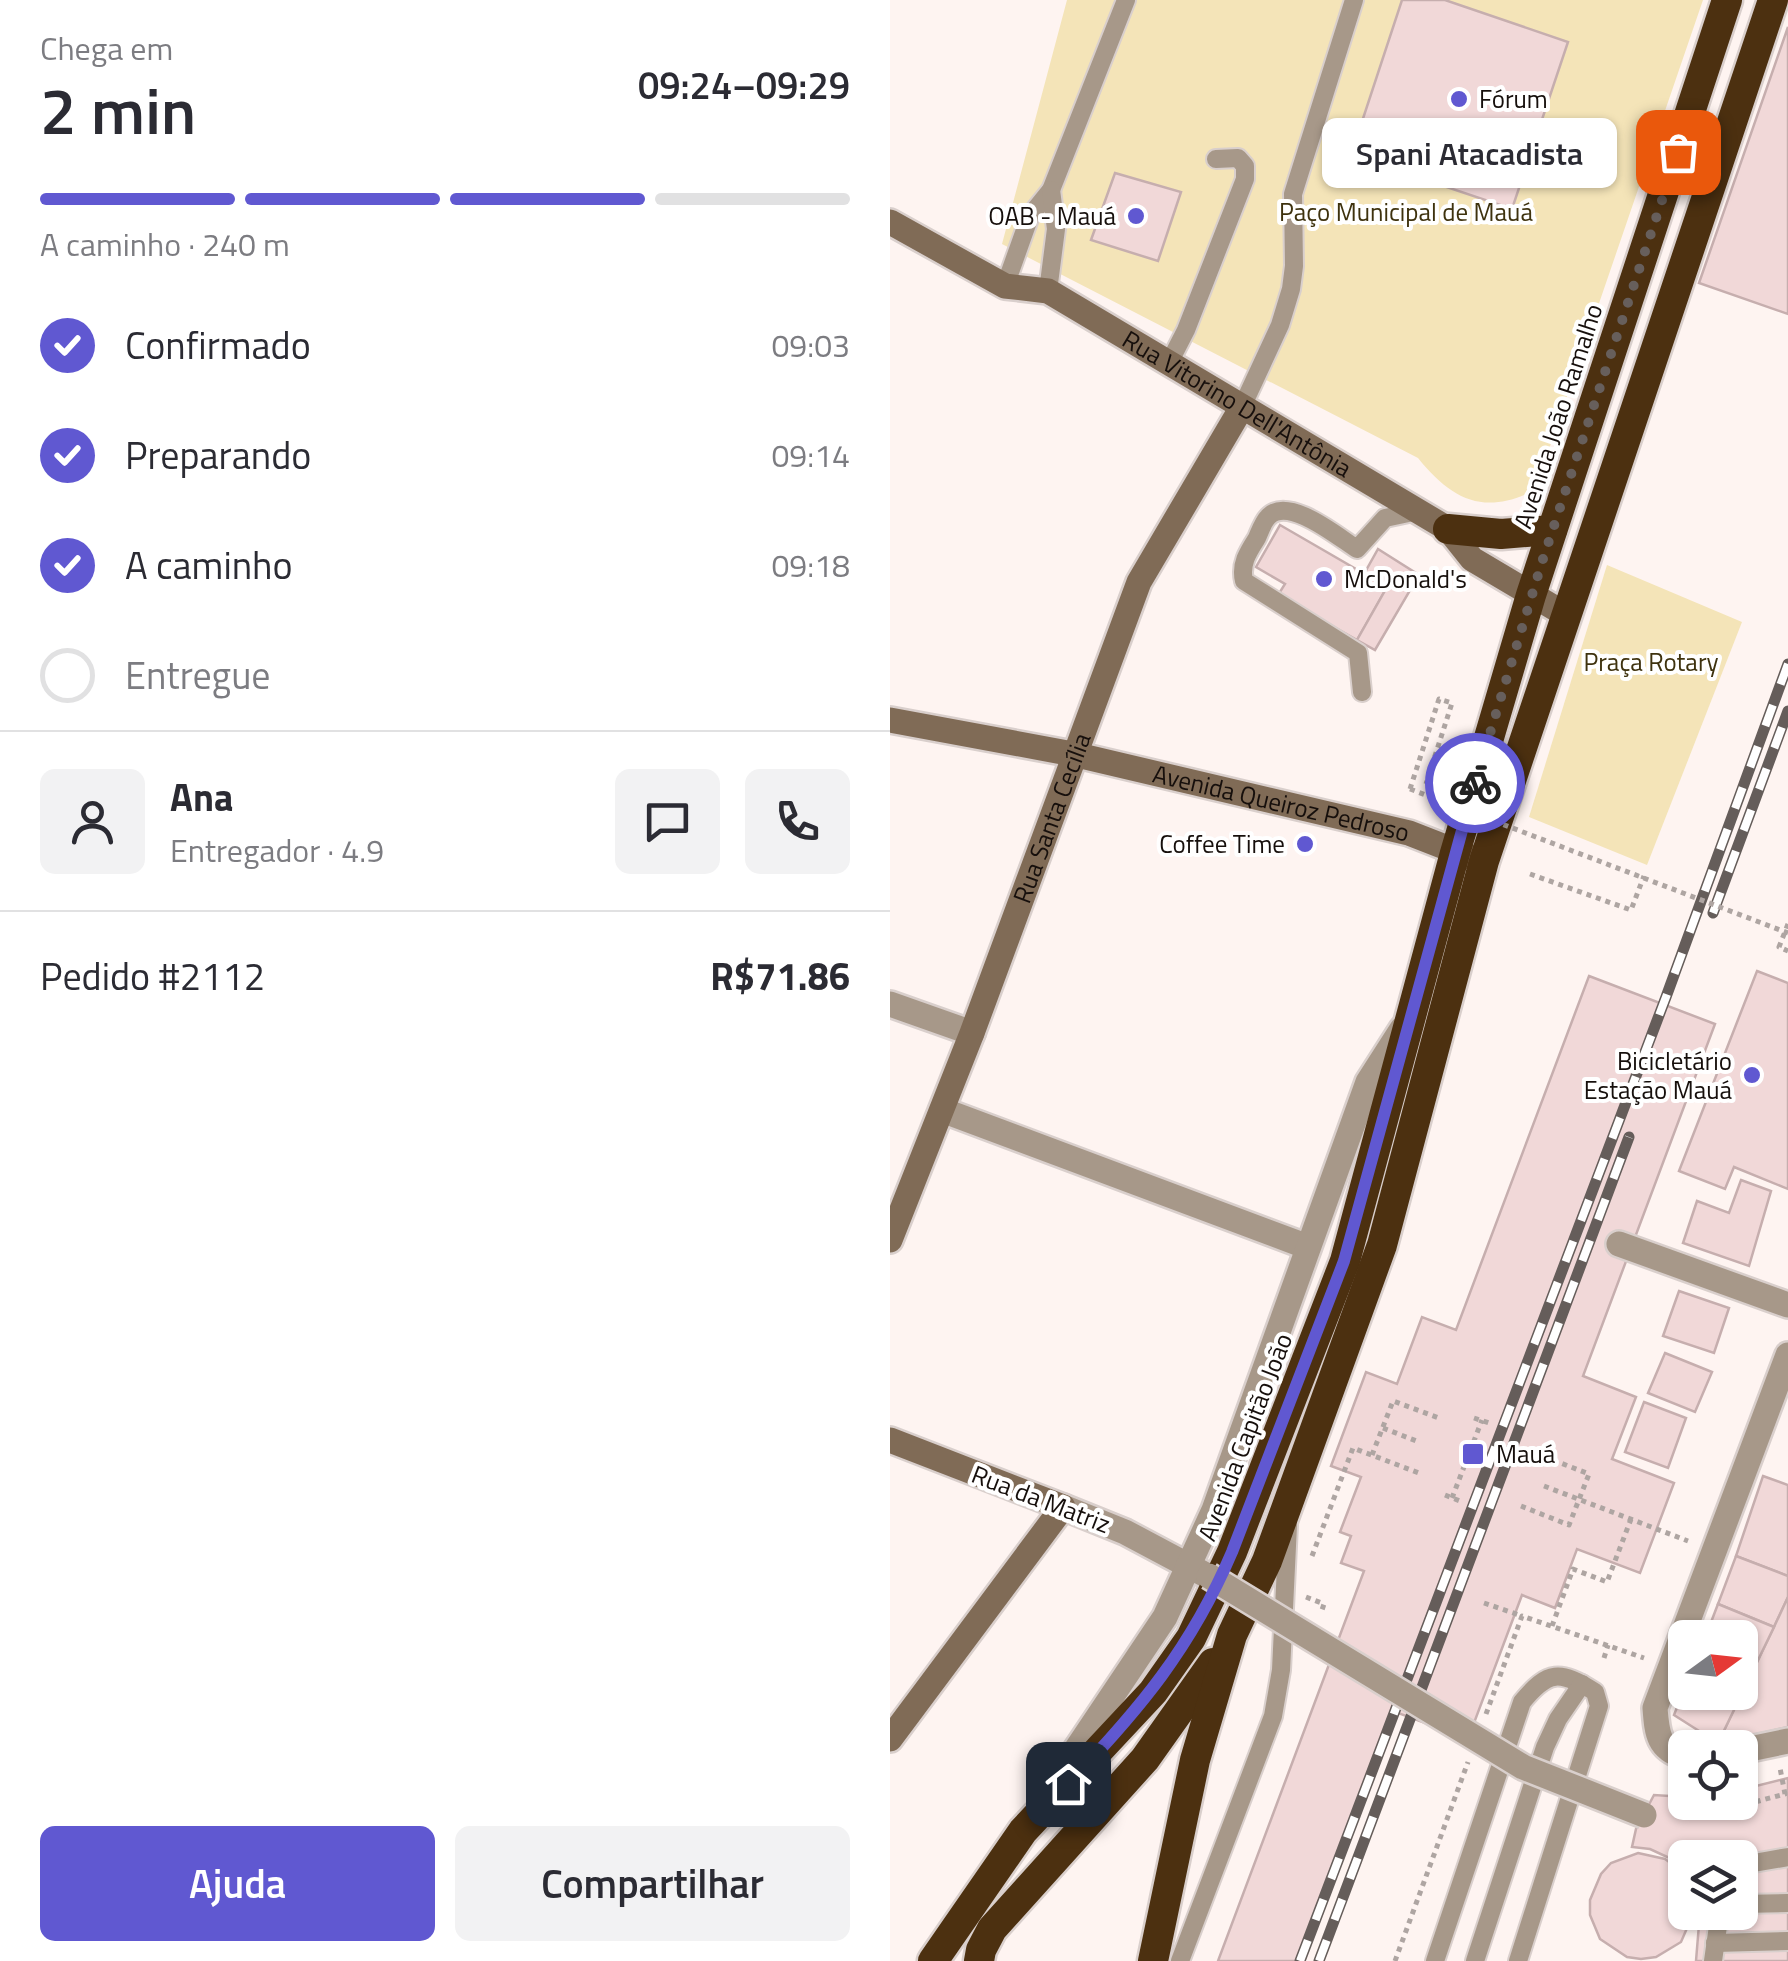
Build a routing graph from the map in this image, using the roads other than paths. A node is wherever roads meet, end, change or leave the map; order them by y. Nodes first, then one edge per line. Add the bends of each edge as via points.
1 (1354, 0) edge
2 (1728, 0) edge
3 (1773, 0) edge
4 (1122, 3) edge
5 (1216, 159) dead end
6 (1051, 190) junction
7 (890, 222) edge
8 (1006, 286) junction
9 (1048, 291) junction
10 (1168, 365) junction
11 (1242, 406) junction
12 (1418, 511) junction
13 (1448, 529) junction
14 (1552, 530) junction
15 (1597, 534) junction
16 (1532, 595) junction
17 (1568, 616) junction
18 (1362, 692) dead end
19 (890, 720) edge
20 (1073, 754) junction
21 (1454, 853) junction
22 (1484, 861) junction
23 (890, 1004) edge
24 (1410, 1016) junction
25 (972, 1033) junction
26 (942, 1110) junction
27 (890, 1240) edge
28 (1619, 1244) dead end
29 (1308, 1246) junction
30 (1788, 1305) edge
31 (1788, 1355) edge
32 (890, 1440) edge
33 (1288, 1505) junction
34 (1063, 1507) junction
35 (1199, 1570) junction
36 (1232, 1635) junction
37 (1582, 1684) junction
38 (890, 1740) edge
39 (1788, 1741) edge
40 (1758, 1748) edge
41 (1668, 1751) edge
42 (1644, 1815) dead end
43 (1022, 1831) junction
44 (1788, 1857) edge
45 (1758, 1862) edge
46 (1788, 1903) edge
47 (1758, 1904) edge
48 (1788, 1941) edge
49 (1714, 1952) edge
50 (932, 1961) edge
51 (979, 1961) edge
52 (1153, 1961) edge
53 (1180, 1961) edge
54 (1435, 1961) edge
55 (1475, 1961) edge
56 (1518, 1961) edge

1 - 11 lane via 1293,194 1291,289
2 - 14 highway, Avenida João Ramalho
3 - 15 highway
4 - 6 lane
5 - 10 lane via 1238,158 1245,179
6 - 8 lane via 1030,216
6 - 9 lane via 1056,229
7 - 8 street, Rua Vitorino Dell'Antônia
8 - 9 street, Rua Vitorino Dell'Antônia
9 - 10 street, Rua Vitorino Dell'Antônia
10 - 11 street, Rua Vitorino Dell'Antônia
11 - 12 street, Rua Vitorino Dell'Antônia
11 - 20 street, Rua Santa Cecília via 1139,582
12 - 13 street, Rua Vitorino Dell'Antônia
12 - 18 lane via 1385,518 1357,549 1304,515 1278,510 1244,560 1244,581 1358,653
13 - 14 highway
13 - 16 street, Rua Vitorino Dell'Antônia via 1472,559
14 - 15 lane
14 - 16 highway, Avenida João Ramalho
15 - 17 highway
16 - 17 street, Rua Vitorino Dell'Antônia
16 - 21 highway, Avenida João Ramalho
17 - 22 highway
19 - 20 street, Avenida Queiroz Pedroso
20 - 21 street, Avenida Queiroz Pedroso via 1409,833
20 - 25 street, Rua Santa Cecília
21 - 22 street, Avenida Queiroz Pedroso
21 - 24 highway, Avenida Capitão João
22 - 33 highway via 1382,1245
23 - 25 street
24 - 29 street via 1368,1082
24 - 43 highway, Avenida Capitão João via 1344,1261 1214,1595 1153,1692
25 - 26 street, Rua Santa Cecília
26 - 27 street, Rua Santa Cecília
26 - 29 street
28 - 30 street
29 - 35 street
31 - 41 street via 1656,1708 1657,1732
32 - 34 street, Rua da Matriz
33 - 36 highway
33 - 53 lane via 1273,1716
34 - 35 street, Rua da Matriz
34 - 38 street
35 - 42 street, Rua da Matriz, bridge via 1522,1766
35 - 43 street
36 - 51 highway via 1145,1759 992,1929
36 - 52 highway via 1195,1760
37 - 54 lane via 1558,1675 1544,1678 1522,1702
37 - 55 lane via 1544,1748
37 - 56 lane via 1596,1692 1599,1706
39 - 40 street
43 - 50 highway, Avenida Capitão João
44 - 45 lane
46 - 47 lane
48 - 49 lane

